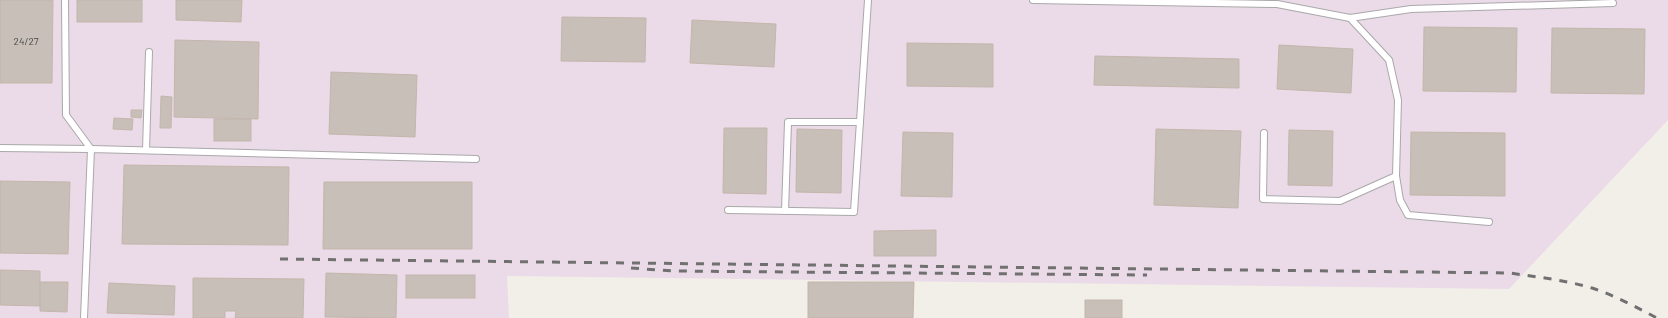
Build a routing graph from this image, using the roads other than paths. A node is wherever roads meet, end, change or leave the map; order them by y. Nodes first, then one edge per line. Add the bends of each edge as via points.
1 (65, 0) edge
2 (868, 0) edge
3 (1033, 0) edge
4 (1613, 3) dead end
5 (1350, 18) junction
6 (149, 52) dead end
7 (860, 122) junction
8 (1264, 133) dead end
9 (0, 148) edge
10 (91, 149) junction
11 (146, 150) junction
12 (476, 159) dead end
13 (1396, 176) junction
14 (728, 210) dead end
15 (785, 211) junction
16 (1489, 222) dead end
17 (84, 318) edge

1 - 10 lane via 66,115
2 - 7 lane
3 - 5 lane via 1277,4
4 - 5 lane via 1411,9
5 - 13 lane via 1389,60 1398,100
6 - 11 lane
7 - 15 lane via 854,212
7 - 15 lane via 788,122
8 - 13 lane via 1263,200 1340,201
9 - 10 lane
10 - 11 lane
10 - 17 lane
11 - 12 lane
13 - 16 lane via 1400,200 1408,215
14 - 15 lane

